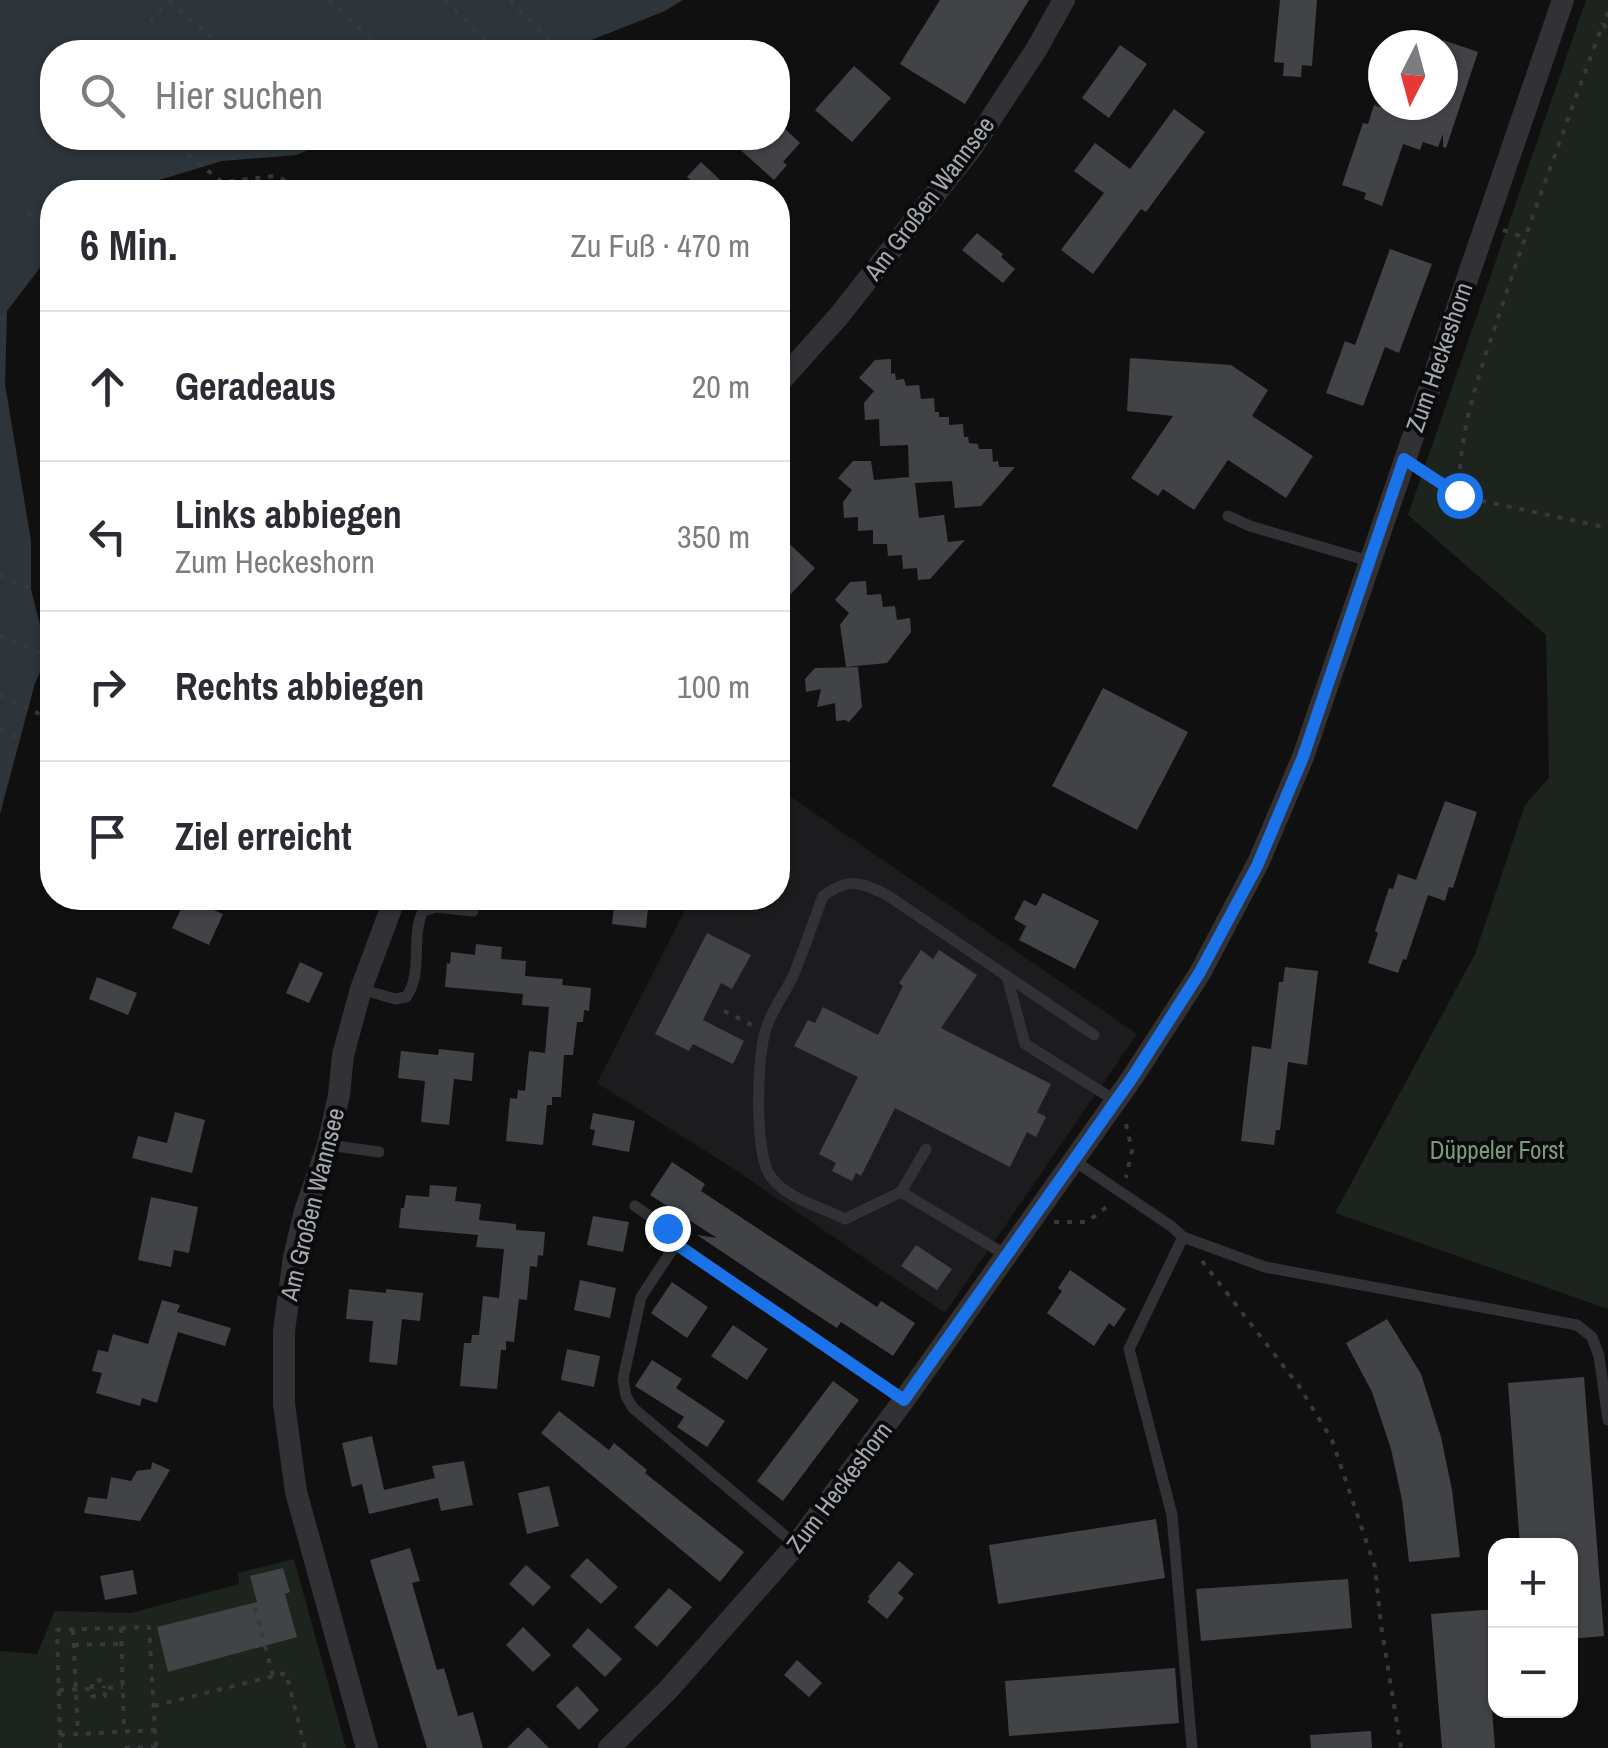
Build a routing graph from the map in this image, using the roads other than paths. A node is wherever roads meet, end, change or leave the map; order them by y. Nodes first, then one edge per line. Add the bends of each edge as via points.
1 (1064, 0) edge
2 (1563, 0) edge
3 (790, 371) edge
4 (1228, 516) dead end
5 (1369, 561) junction
6 (386, 910) edge
7 (426, 910) edge
8 (458, 910) edge
9 (473, 912) dead end
10 (1007, 976) junction
11 (360, 989) junction
12 (1094, 1035) dead end
13 (1118, 1098) junction
14 (328, 1145) junction
15 (926, 1149) dead end
16 (379, 1152) dead end
17 (1074, 1160) junction
18 (901, 1192) junction
19 (635, 1206) dead end
20 (1183, 1237) junction
21 (676, 1244) junction
22 (1006, 1255) junction
23 (904, 1400) junction
24 (1608, 1420) edge
25 (796, 1545) junction
26 (367, 1748) edge
27 (609, 1748) edge
28 (1192, 1748) edge

1 - 3 street, Am Großen Wannsee via 971,149
2 - 5 street, Zum Heckeshorn
4 - 5 lane
5 - 13 street, Zum Heckeshorn via 1303,757 1259,861 1200,972
6 - 11 street, Am Großen Wannsee
7 - 11 lane via 418,922 413,987 406,996
8 - 9 lane
10 - 12 lane
10 - 13 lane via 1025,1044
10 - 18 lane via 866,884 849,882 823,896 765,1031 759,1097 764,1164 790,1194 845,1219
11 - 14 street, Am Großen Wannsee
13 - 17 street, Zum Heckeshorn
14 - 16 lane
14 - 26 street, Am Großen Wannsee via 291,1274 284,1404 296,1492
15 - 18 lane
17 - 20 lane
17 - 22 street, Zum Heckeshorn
18 - 22 lane
19 - 21 lane via 667,1228
20 - 24 lane via 1264,1268 1577,1325 1592,1337 1599,1356
20 - 28 lane via 1128,1349 1172,1515
21 - 23 lane
21 - 25 lane via 641,1297 623,1379 626,1396
22 - 23 street, Zum Heckeshorn
23 - 25 street, Zum Heckeshorn
25 - 27 street, Zum Heckeshorn

